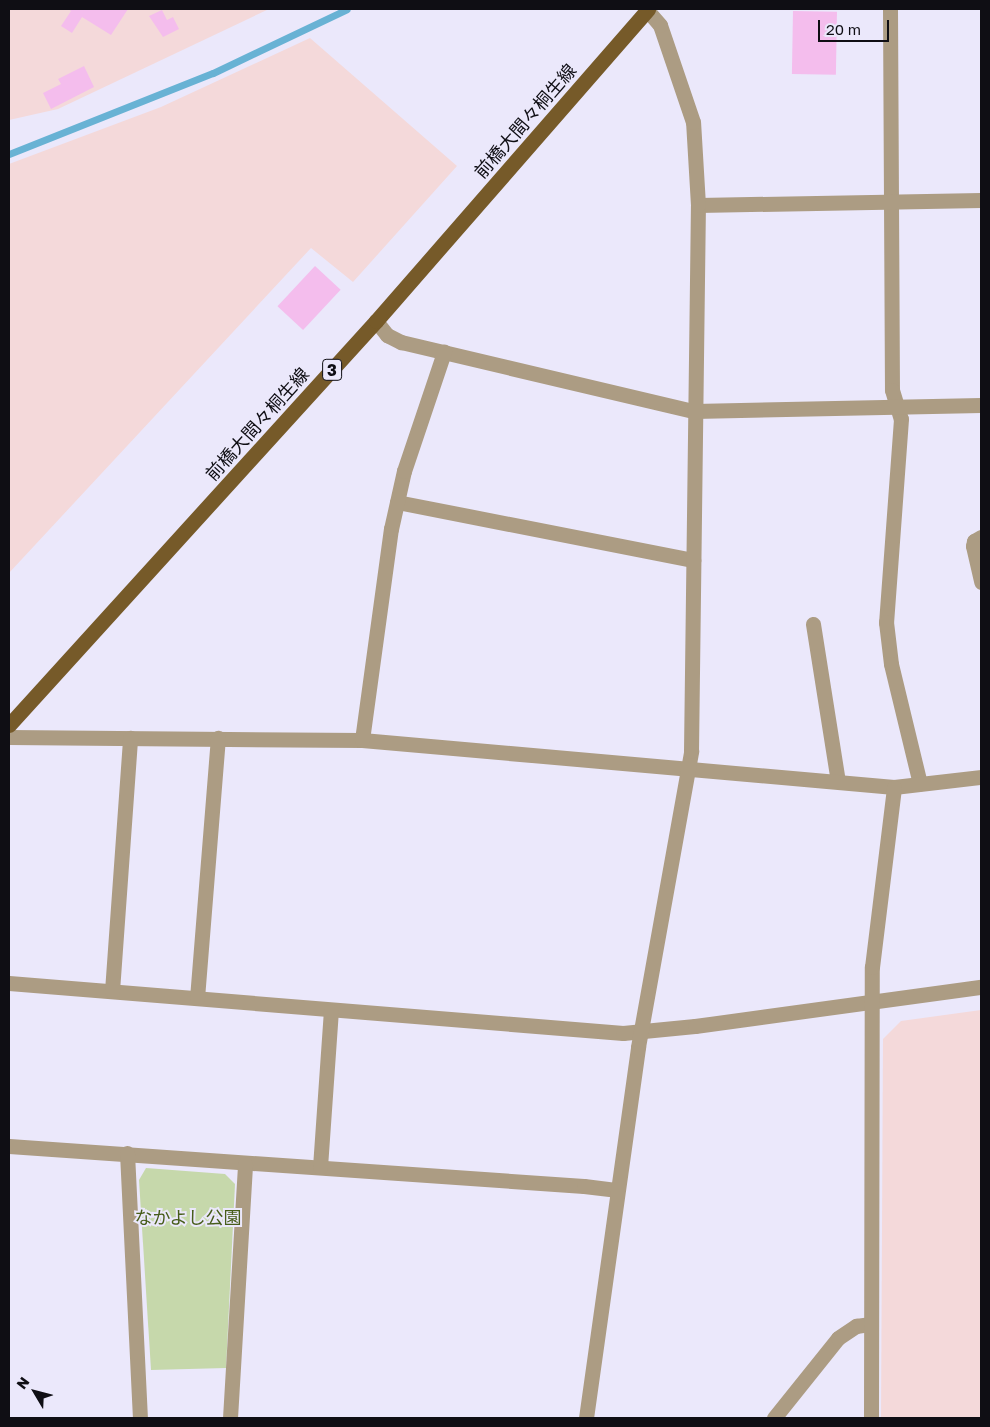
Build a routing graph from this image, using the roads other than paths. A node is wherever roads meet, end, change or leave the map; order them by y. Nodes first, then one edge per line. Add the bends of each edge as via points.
1 (648, 9) edge
2 (890, 9) edge
3 (981, 200) edge
4 (889, 202) junction
5 (698, 205) junction
6 (376, 321) junction
7 (444, 352) junction
8 (981, 405) edge
9 (898, 406) junction
10 (694, 411) junction
11 (397, 502) junction
12 (981, 537) edge
13 (693, 560) junction
14 (981, 582) edge
15 (813, 624) dead end
16 (9, 724) edge
17 (9, 737) edge
18 (130, 738) junction
19 (218, 738) junction
20 (362, 740) junction
21 (690, 768) junction
22 (981, 777) edge
23 (838, 781) junction
24 (920, 784) junction
25 (894, 787) junction
26 (9, 983) edge
27 (981, 987) edge
28 (112, 991) junction
29 (197, 998) junction
30 (871, 1001) junction
31 (332, 1011) junction
32 (641, 1031) junction
33 (9, 1146) edge
34 (127, 1153) junction
35 (245, 1164) junction
36 (320, 1167) junction
37 (616, 1190) junction
38 (871, 1324) junction
39 (140, 1418) edge
40 (230, 1418) edge
41 (586, 1418) edge
42 (774, 1418) edge
43 (871, 1418) edge

1 - 5 street via 660,25 688,99 693,122
1 - 6 main road, 前橋大間々桐生線 / 3
2 - 4 street
3 - 4 street
4 - 5 street
4 - 9 street via 892,390
5 - 10 street
6 - 7 street via 387,335 401,342
6 - 16 main road, 前橋大間々桐生線 / 3
7 - 10 street
7 - 11 street via 404,471
8 - 9 street
9 - 10 street
9 - 24 street via 901,419 886,622 891,664
10 - 13 street
11 - 13 street via 685,561
11 - 20 street
12 - 14 street via 974,541 973,546
13 - 21 street
15 - 23 street
17 - 18 street
18 - 19 street
18 - 28 street
19 - 20 street
19 - 29 street
20 - 21 street
21 - 23 street
21 - 32 street
22 - 24 street
23 - 25 street
24 - 25 street
25 - 30 street via 872,967
26 - 28 street
27 - 30 street
28 - 29 street
29 - 31 street
30 - 32 street
30 - 38 street
31 - 32 street
31 - 36 street
32 - 37 street
33 - 34 street
34 - 35 street
34 - 39 street
35 - 36 street
35 - 40 street
36 - 37 street
37 - 41 street
38 - 42 street via 856,1326 838,1338
38 - 43 street

